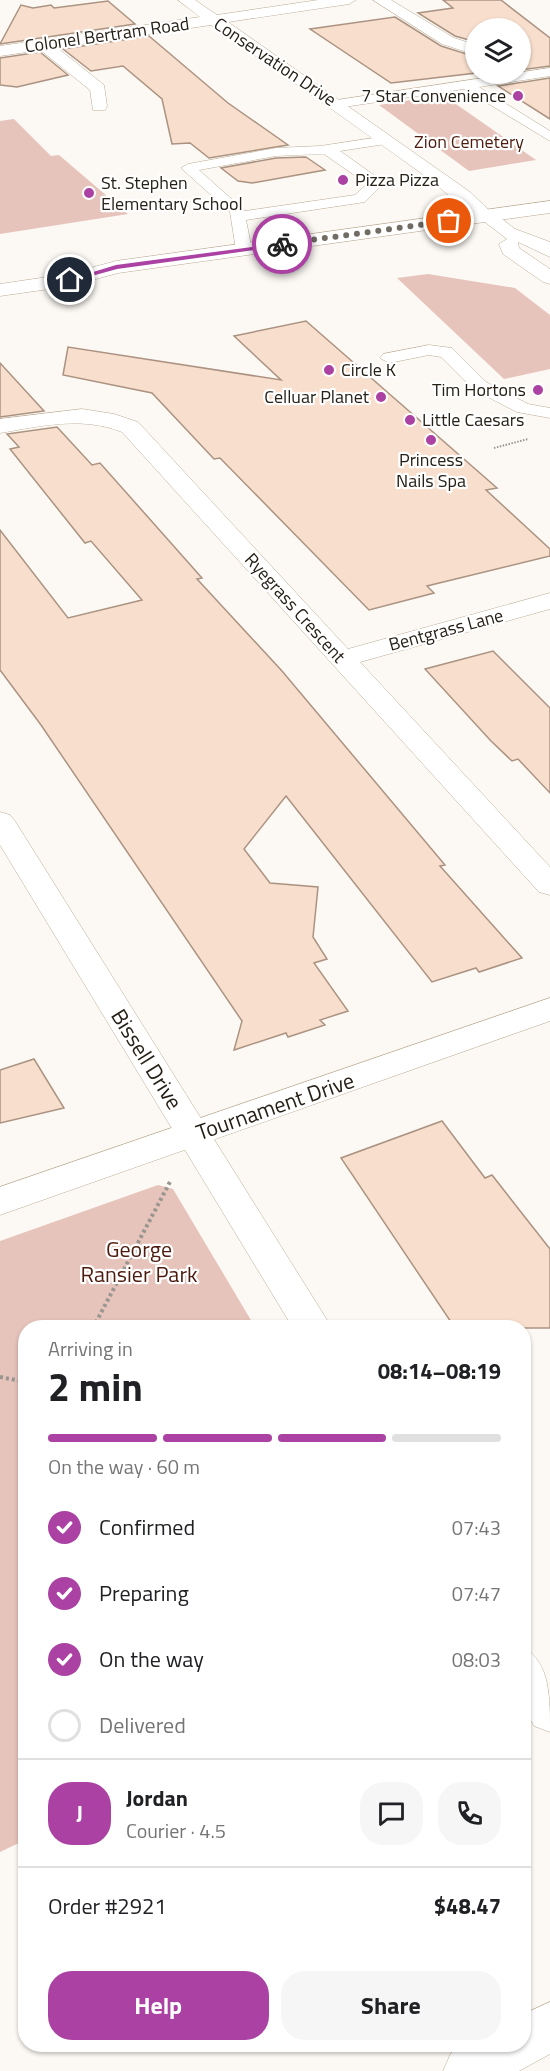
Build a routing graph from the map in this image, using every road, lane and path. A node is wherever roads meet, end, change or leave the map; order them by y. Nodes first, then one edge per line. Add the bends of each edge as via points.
1 (184, 0) edge
2 (349, 0) edge
3 (380, 0) edge
4 (214, 20) junction
5 (44, 45) junction
6 (465, 46) edge
7 (0, 51) edge
8 (550, 72) edge
9 (466, 85) junction
10 (337, 104) junction
11 (99, 106) dead end
12 (550, 137) edge
13 (387, 140) junction
14 (327, 149) junction
15 (550, 207) edge
16 (486, 216) junction
17 (238, 217) junction
18 (550, 228) edge
19 (508, 233) junction
20 (479, 238) dead end
21 (244, 250) junction
22 (550, 251) edge
23 (550, 278) edge
24 (70, 280) junction
25 (116, 286) dead end
26 (0, 290) edge
27 (389, 358) dead end
28 (550, 413) edge
29 (0, 426) edge
30 (539, 436) dead end
31 (494, 448) dead end
32 (550, 602) edge
33 (341, 659) junction
34 (0, 821) edge
35 (550, 885) edge
36 (550, 1009) edge
37 (193, 1134) junction
38 (171, 1180) dead end
39 (0, 1201) edge
40 (97, 1320) edge
41 (308, 1320) edge
42 (0, 1377) edge
43 (18, 1380) edge
44 (531, 1680) edge
45 (550, 1711) edge
46 (550, 2027) edge
47 (531, 2037) edge
48 (503, 2052) edge
49 (469, 2071) edge

1 - 4 street, Conservation Drive
2 - 4 street, Colonel Bertram Road
3 - 6 street via 448,41
4 - 5 street, Colonel Bertram Road
4 - 10 street, Conservation Drive
5 - 7 street, Colonel Bertram Road
5 - 11 street via 98,88
8 - 9 lane
9 - 10 lane
9 - 12 lane
10 - 13 street, Conservation Drive
13 - 14 lane
13 - 16 street, Conservation Drive
14 - 17 lane via 373,181 373,189 360,199
14 - 17 lane via 276,152 188,168 237,211
15 - 16 street
16 - 19 street, Conservation Drive
16 - 21 street
17 - 21 lane
18 - 19 street
19 - 20 street
19 - 22 street
19 - 23 street via 510,250
21 - 24 street via 116,267
24 - 25 street
24 - 26 street
27 - 28 lane via 429,350 446,352 480,386 523,408
29 - 33 street, Ryegrass Crescent via 87,415 114,419 130,427
30 - 31 path
32 - 33 street, Bentgrass Lane
33 - 35 street, Ryegrass Crescent
34 - 37 street, Bissell Drive
36 - 37 street, Tournament Drive
37 - 39 street, Tournament Drive
37 - 41 street, Bissell Drive
38 - 40 path
42 - 43 path
44 - 45 street
46 - 47 street
48 - 49 street

